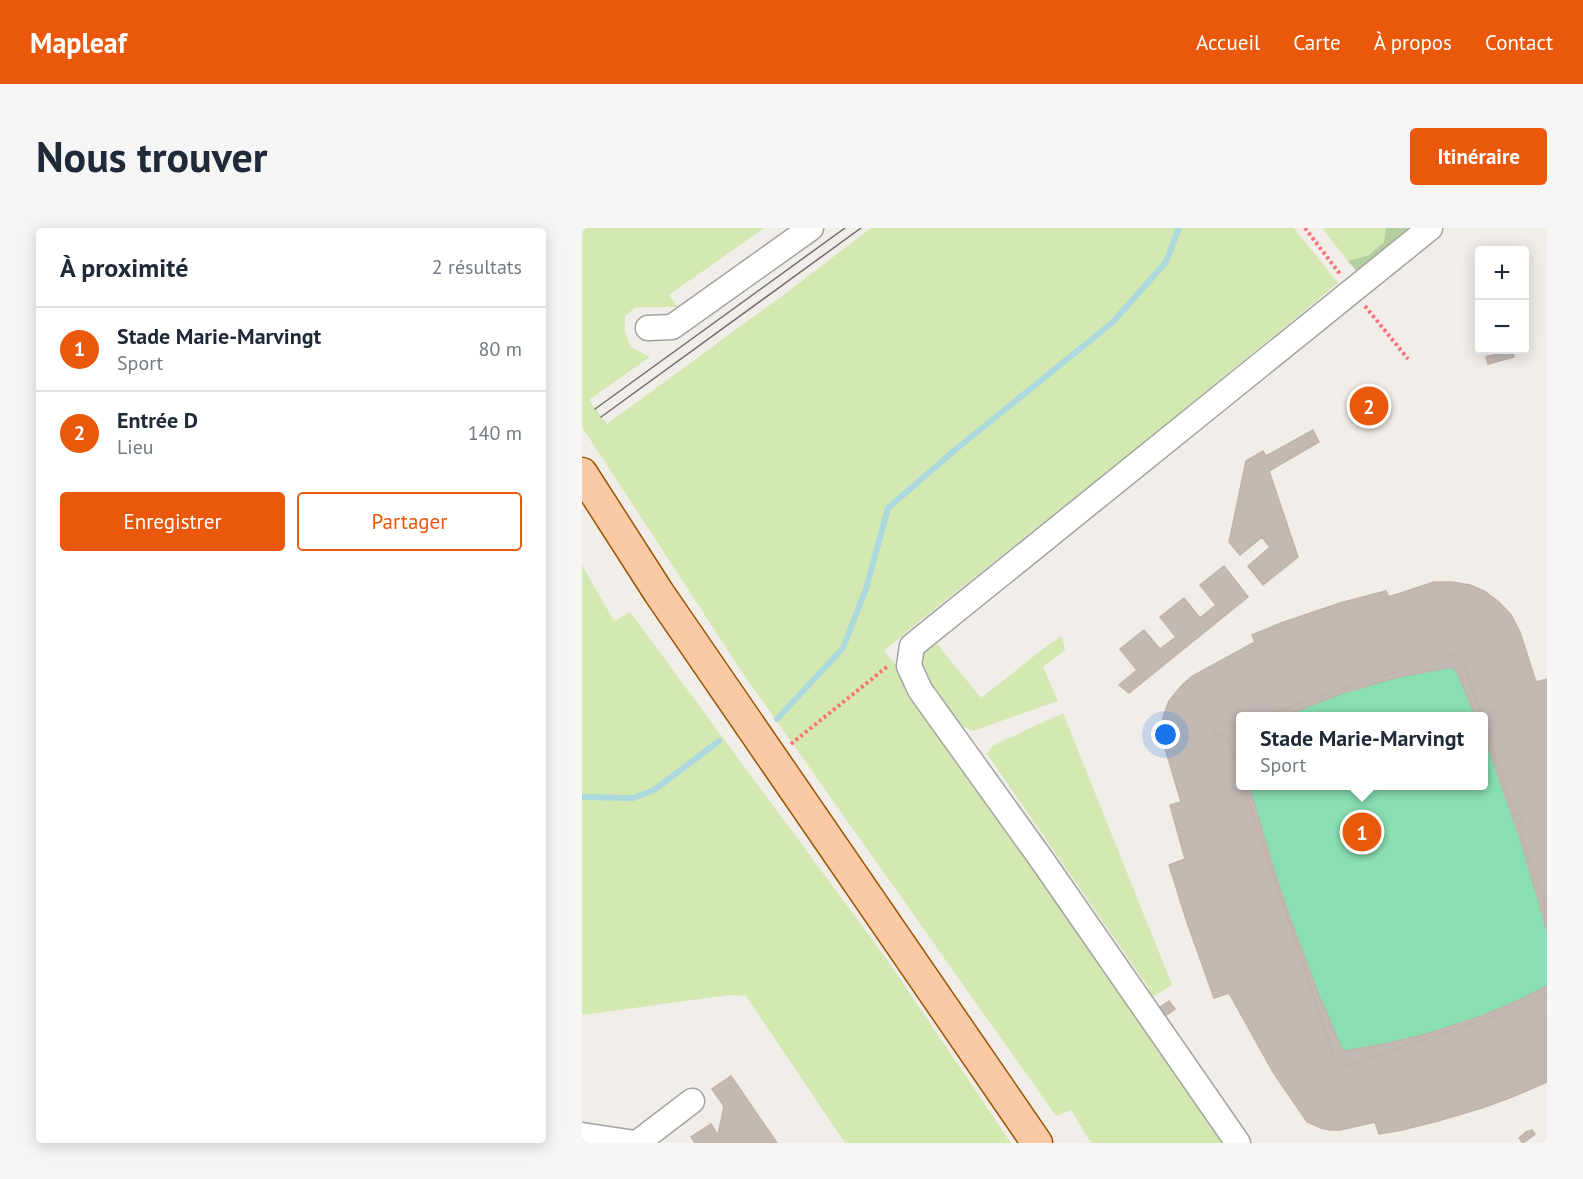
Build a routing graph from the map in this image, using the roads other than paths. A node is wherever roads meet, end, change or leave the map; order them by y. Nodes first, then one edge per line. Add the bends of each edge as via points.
1 (811, 228) edge
2 (1431, 228) edge
3 (648, 328) dead end
4 (582, 473) edge
5 (692, 1101) dead end
6 (582, 1135) edge
7 (636, 1143) edge
8 (1037, 1143) edge
9 (1238, 1143) edge

1 - 3 street via 672,327
2 - 9 street via 912,646 909,666 920,690
4 - 8 main road via 659,593
5 - 7 street
6 - 7 street

